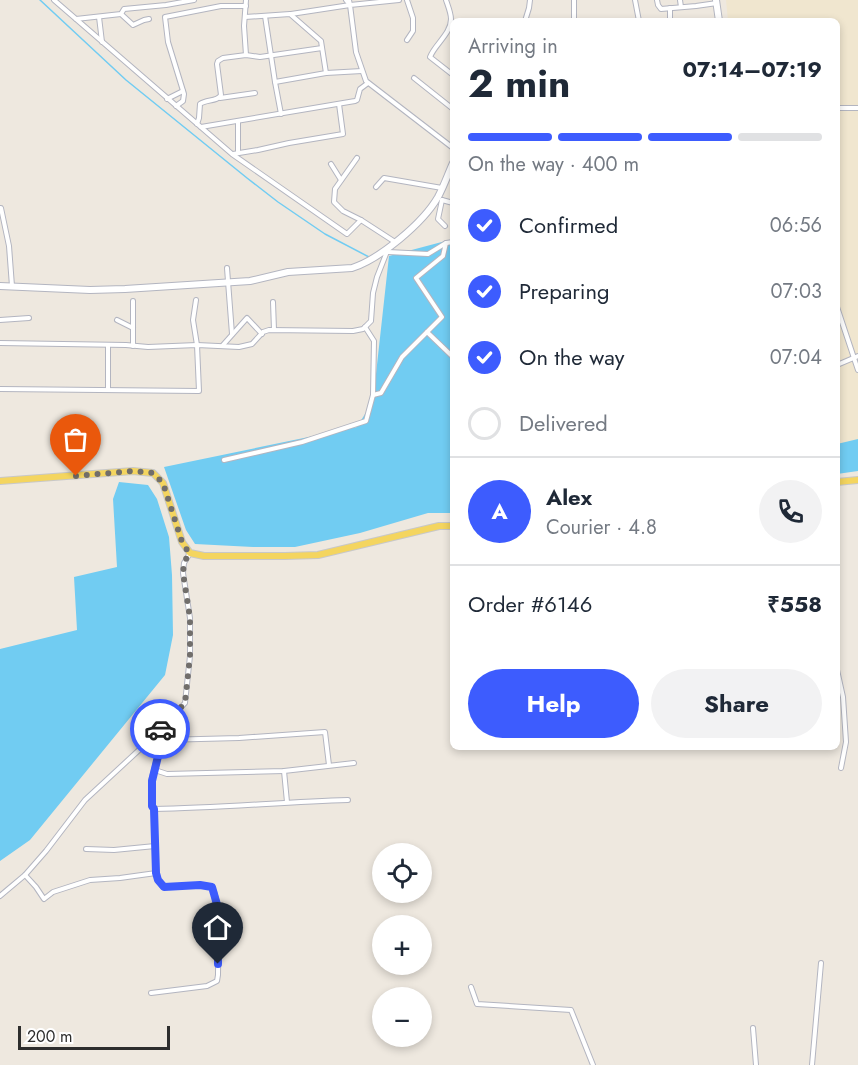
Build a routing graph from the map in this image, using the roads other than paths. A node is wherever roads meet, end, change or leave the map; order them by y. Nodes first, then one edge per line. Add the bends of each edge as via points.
1 (54, 0) edge
2 (194, 0) edge
3 (399, 0) edge
4 (407, 0) edge
5 (446, 0) edge
6 (530, 0) edge
7 (574, 0) edge
8 (635, 0) edge
9 (657, 0) edge
10 (680, 0) edge
11 (182, 1) edge
12 (716, 1) edge
13 (348, 2) edge
14 (704, 2) edge
15 (246, 3) edge
16 (221, 4) edge
17 (681, 7) junction
18 (670, 9) junction
19 (121, 14) junction
20 (290, 14) junction
21 (265, 16) junction
22 (99, 17) junction
23 (245, 17) junction
24 (451, 18) edge
25 (526, 18) edge
26 (574, 18) edge
27 (638, 18) edge
28 (670, 18) edge
29 (718, 18) edge
30 (76, 19) junction
31 (149, 20) dead end
32 (450, 24) edge
33 (407, 40) dead end
34 (102, 42) junction
35 (322, 48) junction
36 (246, 55) junction
37 (270, 56) junction
38 (362, 71) junction
39 (450, 73) edge
40 (326, 74) junction
41 (414, 78) dead end
42 (275, 82) junction
43 (368, 83) junction
44 (183, 90) junction
45 (255, 93) dead end
46 (220, 98) junction
47 (167, 99) junction
48 (339, 104) junction
49 (176, 106) junction
50 (450, 107) edge
51 (840, 108) edge
52 (858, 108) edge
53 (282, 114) junction
54 (238, 121) junction
55 (196, 124) junction
56 (201, 128) junction
57 (450, 146) edge
58 (238, 153) junction
59 (232, 154) junction
60 (357, 158) dead end
61 (331, 164) dead end
62 (450, 170) edge
63 (341, 180) junction
64 (450, 184) edge
65 (443, 185) junction
66 (376, 187) dead end
67 (440, 200) junction
68 (450, 202) edge
69 (0, 208) edge
70 (361, 220) junction
71 (445, 226) dead end
72 (450, 242) edge
73 (446, 243) junction
74 (387, 250) junction
75 (228, 268) dead end
76 (228, 282) junction
77 (0, 286) edge
78 (12, 287) junction
79 (196, 300) dead end
80 (133, 301) dead end
81 (273, 302) dead end
82 (840, 315) edge
83 (29, 318) dead end
84 (0, 320) edge
85 (117, 320) dead end
86 (365, 327) junction
87 (133, 328) junction
88 (274, 330) junction
89 (427, 332) junction
90 (232, 334) junction
91 (262, 334) junction
92 (0, 343) edge
93 (108, 345) junction
94 (197, 345) junction
95 (133, 346) junction
96 (222, 346) junction
97 (450, 354) edge
98 (856, 357) edge
99 (840, 364) edge
100 (858, 370) edge
101 (0, 389) edge
102 (108, 390) junction
103 (373, 395) junction
104 (224, 460) dead end
105 (858, 480) edge
106 (0, 481) edge
107 (840, 482) edge
108 (450, 526) edge
109 (189, 553) junction
110 (840, 684) edge
111 (152, 738) junction
112 (162, 740) junction
113 (354, 763) dead end
114 (328, 765) junction
115 (840, 768) dead end
116 (154, 770) junction
117 (284, 771) junction
118 (348, 800) dead end
119 (287, 802) junction
120 (154, 809) junction
121 (155, 846) junction
122 (86, 849) dead end
123 (156, 873) junction
124 (25, 875) junction
125 (0, 896) edge
126 (822, 963) dead end
127 (471, 987) dead end
128 (152, 993) dead end
129 (753, 1028) dead end
130 (593, 1065) edge
131 (756, 1065) edge
132 (812, 1065) edge

1 - 30 street
2 - 11 street
3 - 13 street
4 - 33 street via 413,18 413,31
5 - 24 street
6 - 25 street
7 - 26 street
8 - 27 street
9 - 18 street via 661,9
10 - 17 street
11 - 19 street via 124,9
12 - 14 street
12 - 29 street
13 - 20 street
13 - 38 street
14 - 17 street
15 - 16 street
15 - 23 street
16 - 44 street via 165,17 168,42
17 - 18 street
18 - 28 street
19 - 22 street
19 - 31 street via 133,25
20 - 21 street
20 - 35 street via 321,41
21 - 23 street
21 - 37 street
22 - 30 street
22 - 34 street
23 - 36 street
30 - 34 street
32 - 39 street via 430,57
34 - 47 street
35 - 37 street
35 - 40 street
36 - 37 street
36 - 46 street via 218,61
37 - 42 street
38 - 40 street
38 - 43 street
40 - 42 street
41 - 50 street
42 - 53 street
43 - 48 street via 360,89 357,100
43 - 57 street
44 - 47 street
44 - 49 street via 183,102
45 - 46 street
46 - 55 street via 200,104
47 - 49 street
48 - 53 street
48 - 58 street via 343,134
49 - 55 street
51 - 52 street
53 - 54 street
54 - 56 street
54 - 58 street
55 - 56 street
56 - 59 street
58 - 59 street
59 - 70 street via 347,234
60 - 63 street
61 - 63 street
62 - 65 street
63 - 70 street via 334,202
64 - 65 street
65 - 66 street via 384,178
65 - 67 street
67 - 68 street
67 - 71 street via 438,219
67 - 74 street
69 - 78 street via 9,246
70 - 74 street
72 - 73 street
73 - 74 street via 428,254
73 - 89 street via 443,256 416,278 442,317
74 - 76 street via 352,268 288,272
74 - 86 street via 373,292 371,321
75 - 76 street
76 - 78 street via 90,290
76 - 90 street
77 - 78 street
79 - 94 street via 193,320
80 - 87 street
81 - 88 street
82 - 98 street
83 - 84 street
85 - 87 street
86 - 88 street via 352,331
86 - 103 street via 374,341
87 - 95 street
88 - 91 street
89 - 97 street
89 - 103 street via 402,357 381,393
90 - 91 street via 247,318
90 - 96 street
91 - 96 street via 252,344
92 - 93 street
93 - 95 street
93 - 102 street
94 - 95 street
94 - 96 street
94 - 102 street via 200,391
98 - 99 street
98 - 100 street
101 - 102 street
103 - 104 street via 366,421 302,442
105 - 107 main road
106 - 109 main road via 133,471 153,473 163,483
108 - 109 main road via 318,555
109 - 111 street via 183,573 190,618 185,703
110 - 115 street via 846,742
111 - 112 street
111 - 124 street via 85,800
112 - 114 street via 325,732
112 - 116 street
113 - 114 street
114 - 117 street
116 - 117 street via 167,774
116 - 120 street
117 - 119 street
118 - 119 street
119 - 120 street
120 - 121 street
121 - 122 street
121 - 123 street
123 - 124 street via 90,880 52,892 44,899
123 - 128 street via 164,887 200,885 214,890 218,908 218,975 217,981 207,986
124 - 125 street
126 - 132 street
127 - 130 street via 477,1005 571,1010
129 - 131 street

